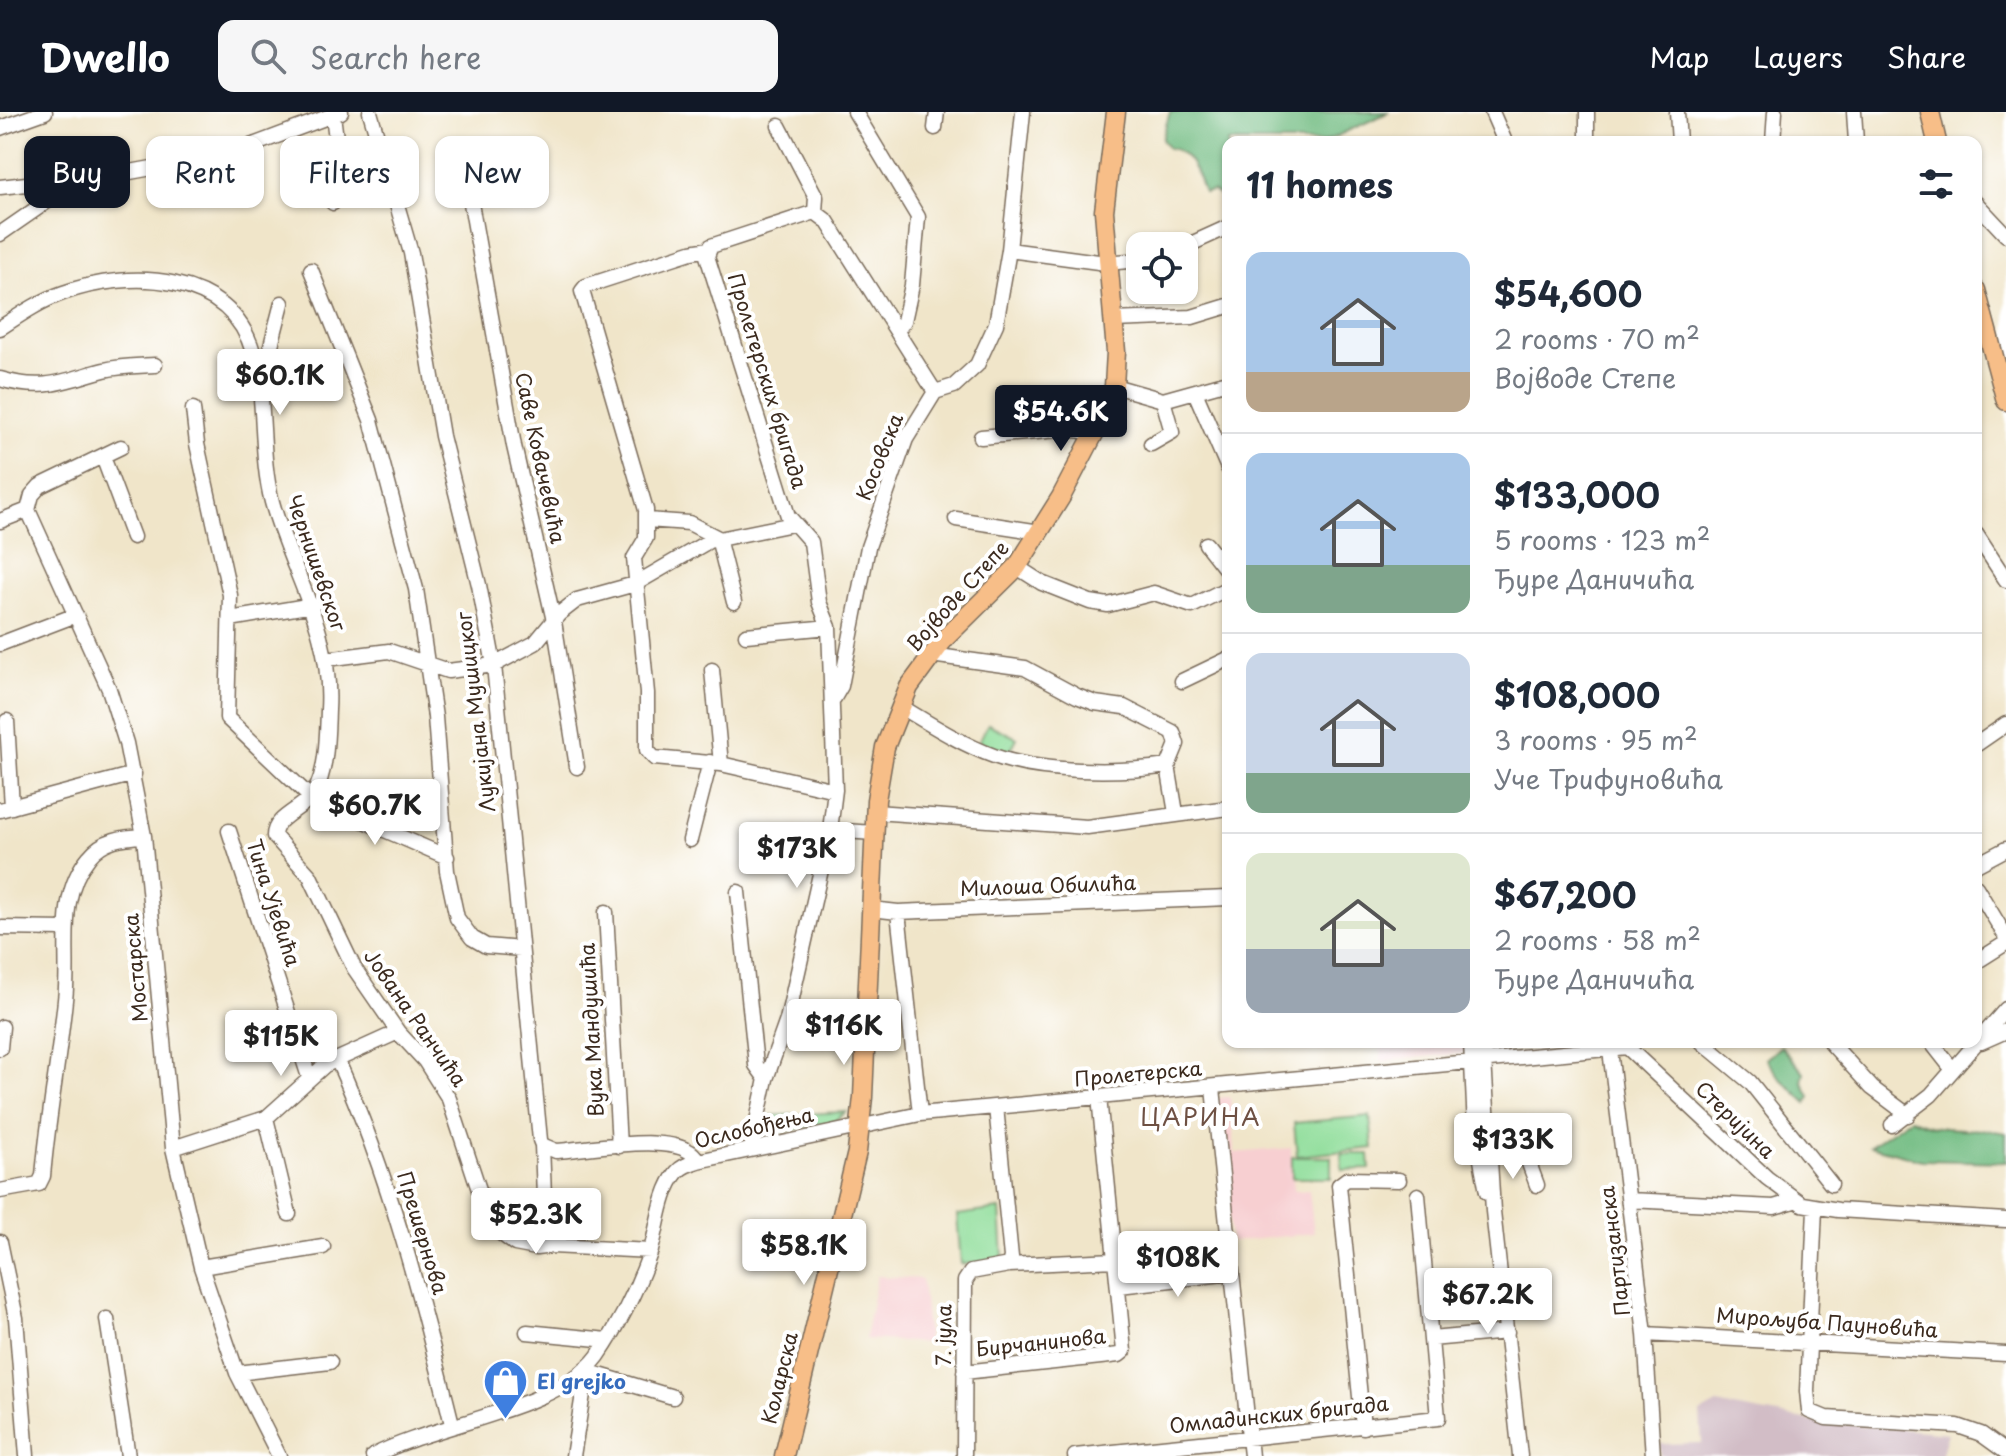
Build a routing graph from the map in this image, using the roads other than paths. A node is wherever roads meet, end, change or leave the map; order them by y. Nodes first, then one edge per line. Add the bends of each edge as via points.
1 (45, 112) edge
2 (370, 112) edge
3 (855, 112) edge
4 (937, 112) edge
5 (1023, 112) edge
6 (1116, 112) edge
7 (1492, 112) edge
8 (1587, 112) edge
9 (1677, 112) edge
10 (1775, 112) edge
11 (1854, 112) edge
12 (1930, 112) edge
13 (337, 114) edge
14 (779, 126) dead end
15 (0, 128) edge
16 (935, 128) dead end
17 (338, 136) edge
18 (1502, 136) edge
19 (1584, 136) edge
20 (1679, 136) edge
21 (1773, 136) edge
22 (1856, 136) edge
23 (1936, 136) edge
24 (130, 172) edge
25 (24, 184) edge
26 (0, 187) edge
27 (38, 208) edge
28 (472, 208) edge
29 (1982, 209) edge
30 (815, 212) junction
31 (1222, 230) edge
32 (0, 234) edge
33 (2006, 235) edge
34 (1198, 241) edge
35 (709, 249) junction
36 (1009, 250) junction
37 (1126, 261) edge
38 (1106, 263) junction
39 (311, 270) dead end
40 (282, 303) dead end
41 (1222, 308) edge
42 (1982, 312) edge
43 (1113, 320) junction
44 (0, 328) edge
45 (897, 331) junction
46 (155, 365) dead end
47 (0, 379) edge
48 (1222, 384) edge
49 (1114, 386) junction
50 (260, 387) junction
51 (935, 392) junction
52 (1195, 392) junction
53 (1163, 400) junction
54 (2006, 401) edge
55 (193, 409) dead end
56 (1096, 433) junction
57 (981, 437) dead end
58 (1151, 444) dead end
59 (121, 447) dead end
60 (1222, 454) edge
61 (103, 457) junction
62 (28, 510) junction
63 (956, 519) dead end
64 (647, 520) junction
65 (0, 521) edge
66 (793, 524) junction
67 (1040, 532) junction
68 (133, 537) dead end
69 (718, 538) junction
70 (1982, 543) edge
71 (1206, 544) dead end
72 (1222, 564) edge
73 (1017, 567) junction
74 (2006, 580) edge
75 (635, 584) junction
76 (1222, 591) edge
77 (734, 602) dead end
78 (313, 605) junction
79 (76, 615) junction
80 (230, 619) junction
81 (554, 621) junction
82 (829, 627) junction
83 (746, 635) dead end
84 (0, 644) edge
85 (931, 655) junction
86 (326, 659) junction
87 (1222, 662) edge
88 (427, 665) junction
89 (494, 665) junction
90 (712, 670) dead end
91 (1182, 681) dead end
92 (833, 701) junction
93 (900, 706) junction
94 (7, 721) dead end
95 (2006, 724) edge
96 (1982, 741) edge
97 (716, 763) junction
98 (1168, 766) junction
99 (577, 767) dead end
100 (134, 774) junction
101 (835, 790) junction
102 (311, 798) junction
103 (6, 808) edge
104 (1222, 809) edge
105 (875, 812) junction
106 (1176, 813) junction
107 (830, 830) junction
108 (229, 831) dead end
109 (874, 833) junction
110 (144, 836) junction
111 (690, 840) dead end
112 (2006, 849) edge
113 (447, 857) junction
114 (1982, 862) edge
115 (738, 892) dead end
116 (1982, 897) edge
117 (1222, 898) edge
118 (871, 909) junction
119 (606, 912) dead end
120 (898, 912) junction
121 (0, 928) edge
122 (64, 929) junction
123 (2006, 937) edge
124 (2006, 943) edge
125 (521, 949) junction
126 (1982, 958) edge
127 (2006, 1009) edge
128 (2, 1027) edge
129 (2006, 1031) edge
130 (398, 1032) junction
131 (1982, 1037) edge
132 (1982, 1042) edge
133 (0, 1048) edge
134 (1473, 1048) edge
135 (1482, 1048) edge
136 (1580, 1048) edge
137 (1610, 1048) edge
138 (1624, 1048) edge
139 (1709, 1048) edge
140 (1835, 1048) edge
141 (1936, 1048) edge
142 (1972, 1048) edge
143 (337, 1059) junction
144 (1478, 1062) junction
145 (1953, 1070) junction
146 (309, 1077) junction
147 (766, 1079) junction
148 (1213, 1088) junction
149 (1099, 1097) junction
150 (996, 1107) junction
151 (920, 1114) junction
152 (1908, 1115) junction
153 (266, 1118) junction
154 (861, 1124) junction
155 (1892, 1125) dead end
156 (1487, 1131) junction
157 (666, 1143) junction
158 (542, 1145) junction
159 (619, 1146) junction
160 (173, 1148) junction
161 (751, 1149) junction
162 (698, 1161) junction
163 (682, 1168) junction
164 (1399, 1180) dead end
165 (1831, 1184) dead end
166 (1537, 1185) dead end
167 (0, 1191) edge
168 (1418, 1195) dead end
169 (1629, 1200) junction
170 (1794, 1201) junction
171 (1815, 1208) junction
172 (1493, 1211) junction
173 (289, 1214) dead end
174 (2006, 1220) edge
175 (0, 1242) edge
176 (552, 1246) junction
177 (323, 1247) dead end
178 (651, 1251) junction
179 (1115, 1260) junction
180 (1009, 1265) junction
181 (201, 1267) junction
182 (1232, 1273) junction
183 (1119, 1286) junction
184 (107, 1319) dead end
185 (527, 1332) dead end
186 (1507, 1332) junction
187 (1645, 1334) junction
188 (1431, 1339) junction
189 (608, 1340) junction
190 (1809, 1341) junction
191 (2006, 1354) edge
192 (330, 1362) dead end
193 (964, 1372) junction
194 (237, 1373) junction
195 (582, 1373) junction
196 (673, 1397) dead end
197 (452, 1424) junction
198 (1363, 1427) junction
199 (1250, 1438) junction
200 (2006, 1452) edge
201 (27, 1456) edge
202 (128, 1456) edge
203 (279, 1456) edge
204 (373, 1456) edge
205 (573, 1456) edge
206 (784, 1456) edge
207 (964, 1456) edge
208 (1075, 1456) edge
209 (1251, 1456) edge
210 (1520, 1456) edge
211 (1653, 1456) edge

1 - 15 street
2 - 89 street, Лукијана Мушицког via 411,253 442,436
3 - 45 street via 918,217 912,285
4 - 16 street
5 - 36 street, Косовска
6 - 38 main road, Војводе Степе via 1106,185
7 - 18 street
8 - 19 street
9 - 20 street
10 - 21 street
11 - 22 street
12 - 23 main road
13 - 17 street
13 - 24 street via 229,154
14 - 30 street via 816,197
25 - 26 street
27 - 32 street
28 - 81 street, Саве Ковачевића via 514,446
29 - 33 street
30 - 35 street
30 - 45 street via 827,221
31 - 34 street
35 - 64 street via 582,291
35 - 66 street, Пролетерских бригада via 707,259
36 - 38 street
36 - 51 street, Косовска via 996,324 984,354 962,380
37 - 38 street
38 - 43 main road, Војводе Степе
39 - 88 street via 371,420 416,589
40 - 50 street, Чернишевског
41 - 43 street via 1192,317
42 - 54 main road
43 - 49 main road, Војводе Степе
44 - 50 street, Чернишевског via 49,298 77,288 133,281 187,286 225,304 239,320
45 - 51 street
46 - 47 street via 106,370 44,387
48 - 52 street
49 - 53 street
49 - 56 main road, Војводе Степе
50 - 78 street, Чернишевског via 262,443 273,502
51 - 92 street, Косовска via 912,426 883,500 841,686
52 - 53 street
52 - 60 street
53 - 58 street via 1172,432
55 - 80 street via 226,568
56 - 57 street via 1069,429
56 - 67 main road, Војводе Степе
59 - 61 street
61 - 62 street via 40,486
61 - 68 street
62 - 65 street
62 - 79 street, Мостарска
63 - 67 street
64 - 69 street via 689,523
64 - 75 street via 646,538 634,554
66 - 69 street
66 - 82 street, Пролетерских бригада via 811,542 819,602
67 - 73 main road, Војводе Степе
69 - 75 street
69 - 77 street
70 - 74 street
71 - 72 street
73 - 76 street via 1062,592 1099,604 1154,593 1192,606
73 - 85 main road, Војводе Степе
75 - 81 street via 577,600
75 - 97 street via 647,693 647,750 654,758
78 - 80 street
78 - 86 street, Чернишевског
79 - 84 street
79 - 100 street, Мостарска via 109,689
80 - 102 street via 227,718
81 - 89 street via 521,653
81 - 99 street, Саве Ковачевића
82 - 83 street
82 - 92 street, Косовска
85 - 93 main road, Војводе Степе
85 - 98 street via 1025,668 1077,696 1124,707 1173,732 1177,744
86 - 88 street via 389,651
86 - 102 street, Чернишевског via 327,726 320,779
87 - 91 street
88 - 89 street via 457,673
88 - 113 street
89 - 125 street, Лукијана Мушицког
90 - 97 street
92 - 101 street, Косовска
93 - 98 street via 974,747 1010,760 1110,769
93 - 105 main road, Војводе Степе via 882,759
94 - 103 street
95 - 96 street
97 - 101 street
97 - 111 street
98 - 106 street
100 - 103 street
100 - 110 street, Мостарска
101 - 107 street, Косовска
102 - 113 street
102 - 130 street, Јована Ранчића via 276,825 274,836 310,876 343,950
104 - 106 street
105 - 106 street via 1087,827
105 - 109 main road, Војводе Степе
107 - 109 street
107 - 147 street, Косовска via 787,1020
108 - 146 street, Тина Ујевића
109 - 118 main road, Војводе Степе
110 - 122 street via 108,841 88,857
110 - 160 street, Мостарска
112 - 114 street
113 - 125 street via 453,904 463,929 486,946
115 - 147 street via 756,1065
116 - 123 street
117 - 120 street, Милоша Обилића
118 - 120 street, Милоша Обилића
118 - 154 main road, Војводе Степе
119 - 159 street, Вука Мандушића
120 - 151 street
121 - 122 street
122 - 167 street via 66,997 43,1176 39,1184
124 - 126 street
125 - 158 street, Лукијана Мушицког
127 - 131 street
128 - 133 street
129 - 132 street
130 - 143 street
130 - 176 street, Јована Ранчића via 449,1099 491,1226 515,1244
134 - 144 street
135 - 144 street
136 - 144 street, Пролетерска
137 - 169 street, Партизанска
138 - 170 street, Стеријина via 1635,1051
139 - 165 street via 1750,1082
140 - 152 street via 1872,1088
141 - 145 street
142 - 145 street
143 - 146 street
143 - 197 street, Прешернова via 394,1202
144 - 148 street, Пролетерска
144 - 156 street
144 - 172 street via 1477,1139
145 - 152 street
146 - 153 street
147 - 161 street, Косовска
148 - 149 street, Пролетерска
148 - 182 street
149 - 150 street, Пролетерска
149 - 179 street
150 - 151 street, Пролетерска
150 - 180 street
151 - 154 street, Пролетерска
152 - 155 street
153 - 160 street
153 - 173 street
154 - 161 street, Ослобођења
154 - 206 main road, Коларска
156 - 166 street via 1516,1128
156 - 172 street
157 - 159 street
157 - 162 street via 690,1150
157 - 163 street
158 - 159 street via 556,1151
158 - 176 street, Лукијана Мушицког
160 - 181 street, Мостарска
161 - 162 street, Ослобођења
162 - 163 street, Ослобођења
163 - 178 street, Ослобођења via 671,1182
164 - 198 street via 1353,1178 1339,1185
168 - 188 street
169 - 170 street via 1774,1207
169 - 187 street, Партизанска
170 - 171 street
171 - 174 street
171 - 190 street
172 - 186 street
175 - 201 street via 16,1318
176 - 178 street, Јована Ранчића
177 - 181 street
178 - 189 street, Ослобођења
179 - 180 street
179 - 183 street
180 - 193 street, 7. јула via 966,1277
181 - 194 street, Мостарска
182 - 183 street
182 - 199 street
183 - 193 street, Бирчанинова via 1123,1353
184 - 202 street
185 - 189 street
186 - 188 street
186 - 210 street
187 - 190 street, Мирољуба Пауновића
187 - 211 street, Партизанска
188 - 198 street, Омладинских бригада via 1438,1418
189 - 195 street, Ослобођења
190 - 191 street, Мирољуба Пауновића
190 - 200 street via 1807,1403 1813,1415 1958,1426
192 - 194 street
193 - 207 street, 7. јула
194 - 203 street, Мостарска
195 - 196 street
195 - 197 street, Ослобођења via 549,1393
195 - 205 street
197 - 204 street, Ослобођења
198 - 199 street, Омладинских бригада
199 - 208 street, Омладинских бригада
199 - 209 street

